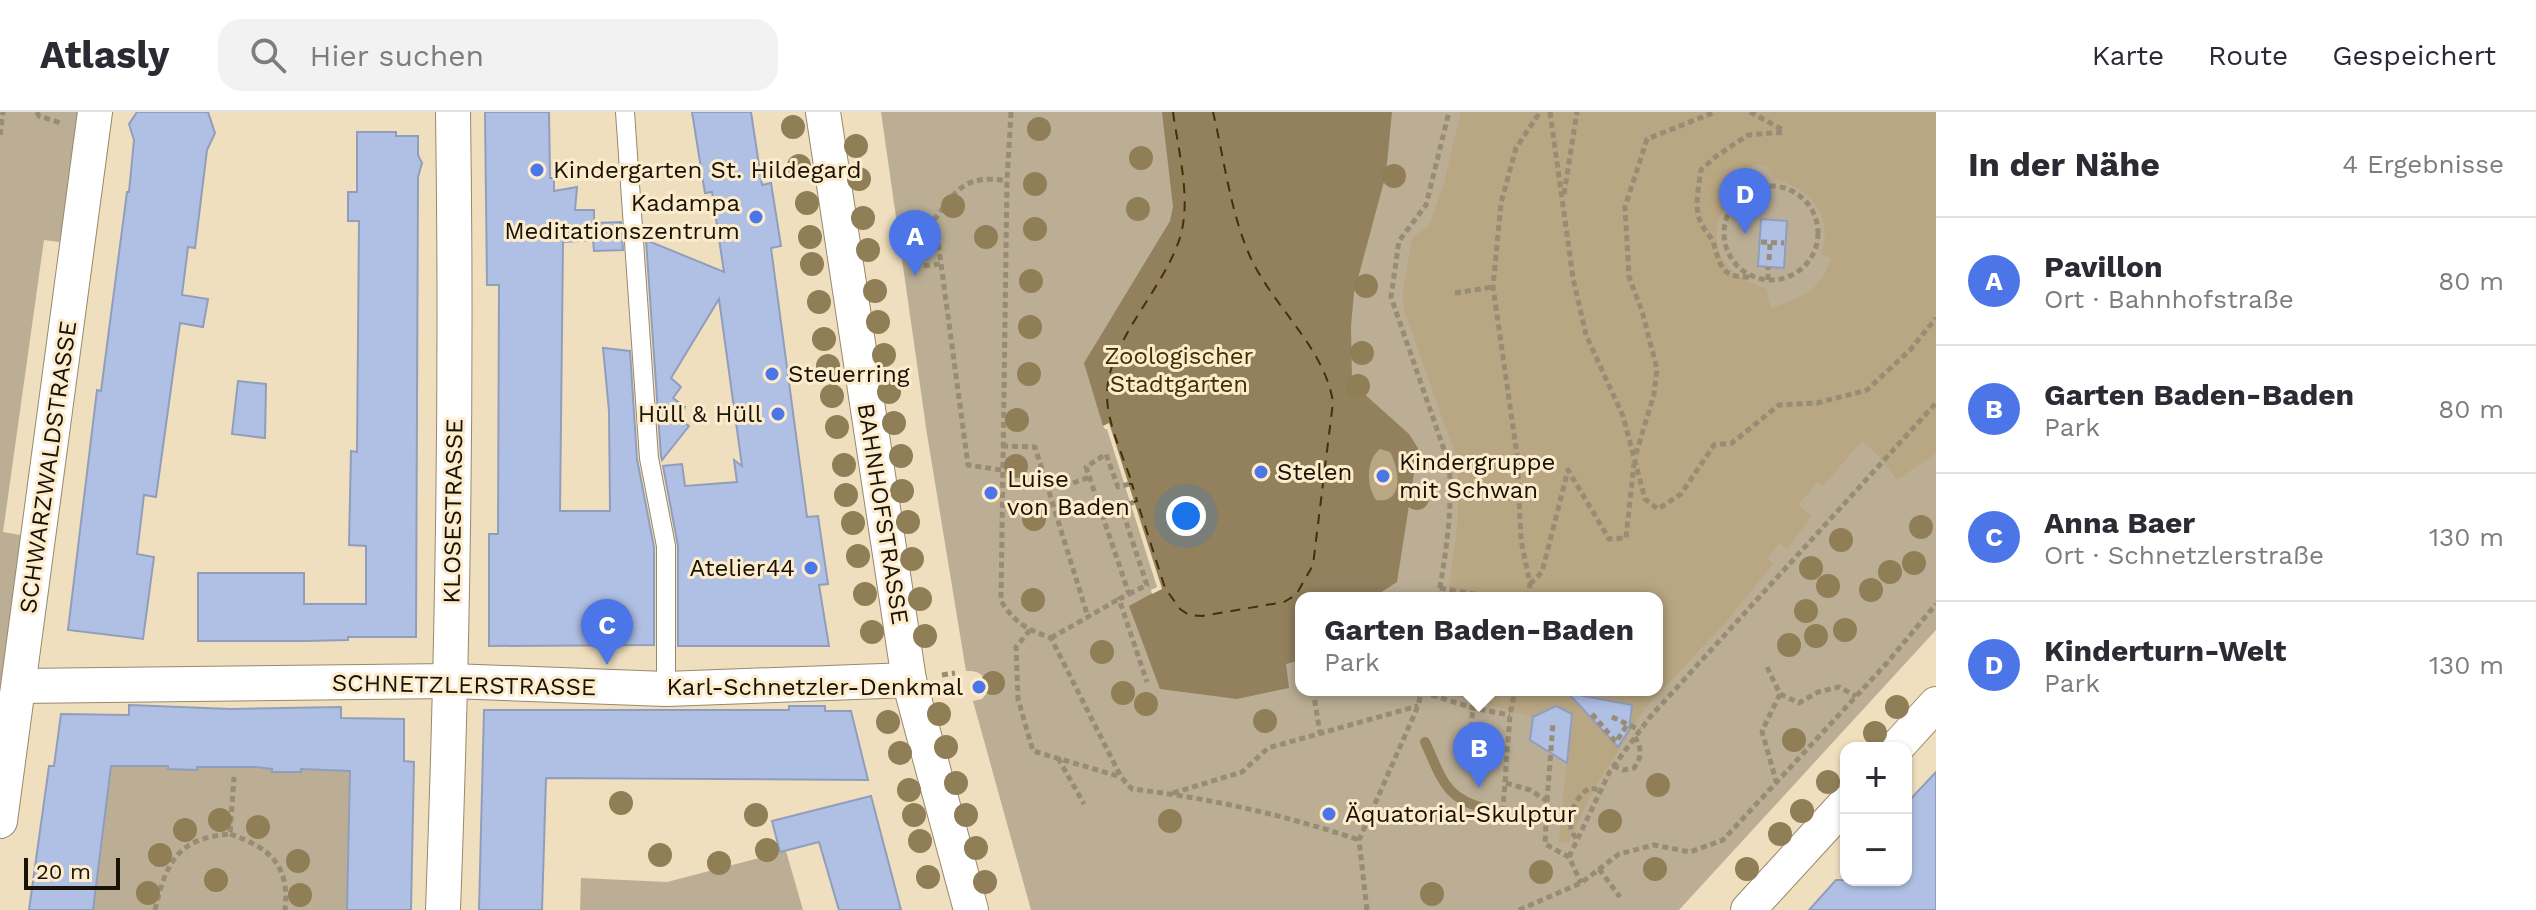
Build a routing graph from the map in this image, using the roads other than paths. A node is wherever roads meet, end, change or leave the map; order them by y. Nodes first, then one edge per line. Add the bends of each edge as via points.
1 (95, 112) edge
2 (453, 112) edge
3 (625, 112) edge
4 (823, 112) edge
5 (909, 680) junction
6 (451, 681) junction
7 (19, 686) junction
8 (666, 689) junction
9 (1936, 704) edge
10 (1901, 742) edge
11 (1840, 810) edge
12 (0, 821) edge
13 (443, 910) edge
14 (971, 910) edge
15 (1748, 910) edge

1 - 7 street, SCHWARZWALDSTRASSE
2 - 6 street, KLOSESTRASSE
3 - 8 lane via 649,458 666,546
4 - 5 street, BAHNHOFSTRASSE
5 - 8 street, SCHNETZLERSTRASSE
5 - 14 street, BAHNHOFSTRASSE
6 - 7 street, SCHNETZLERSTRASSE
6 - 8 street, SCHNETZLERSTRASSE
6 - 13 street, KLOSESTRASSE
7 - 12 street, SCHWARZWALDSTRASSE
9 - 10 street
11 - 15 street

